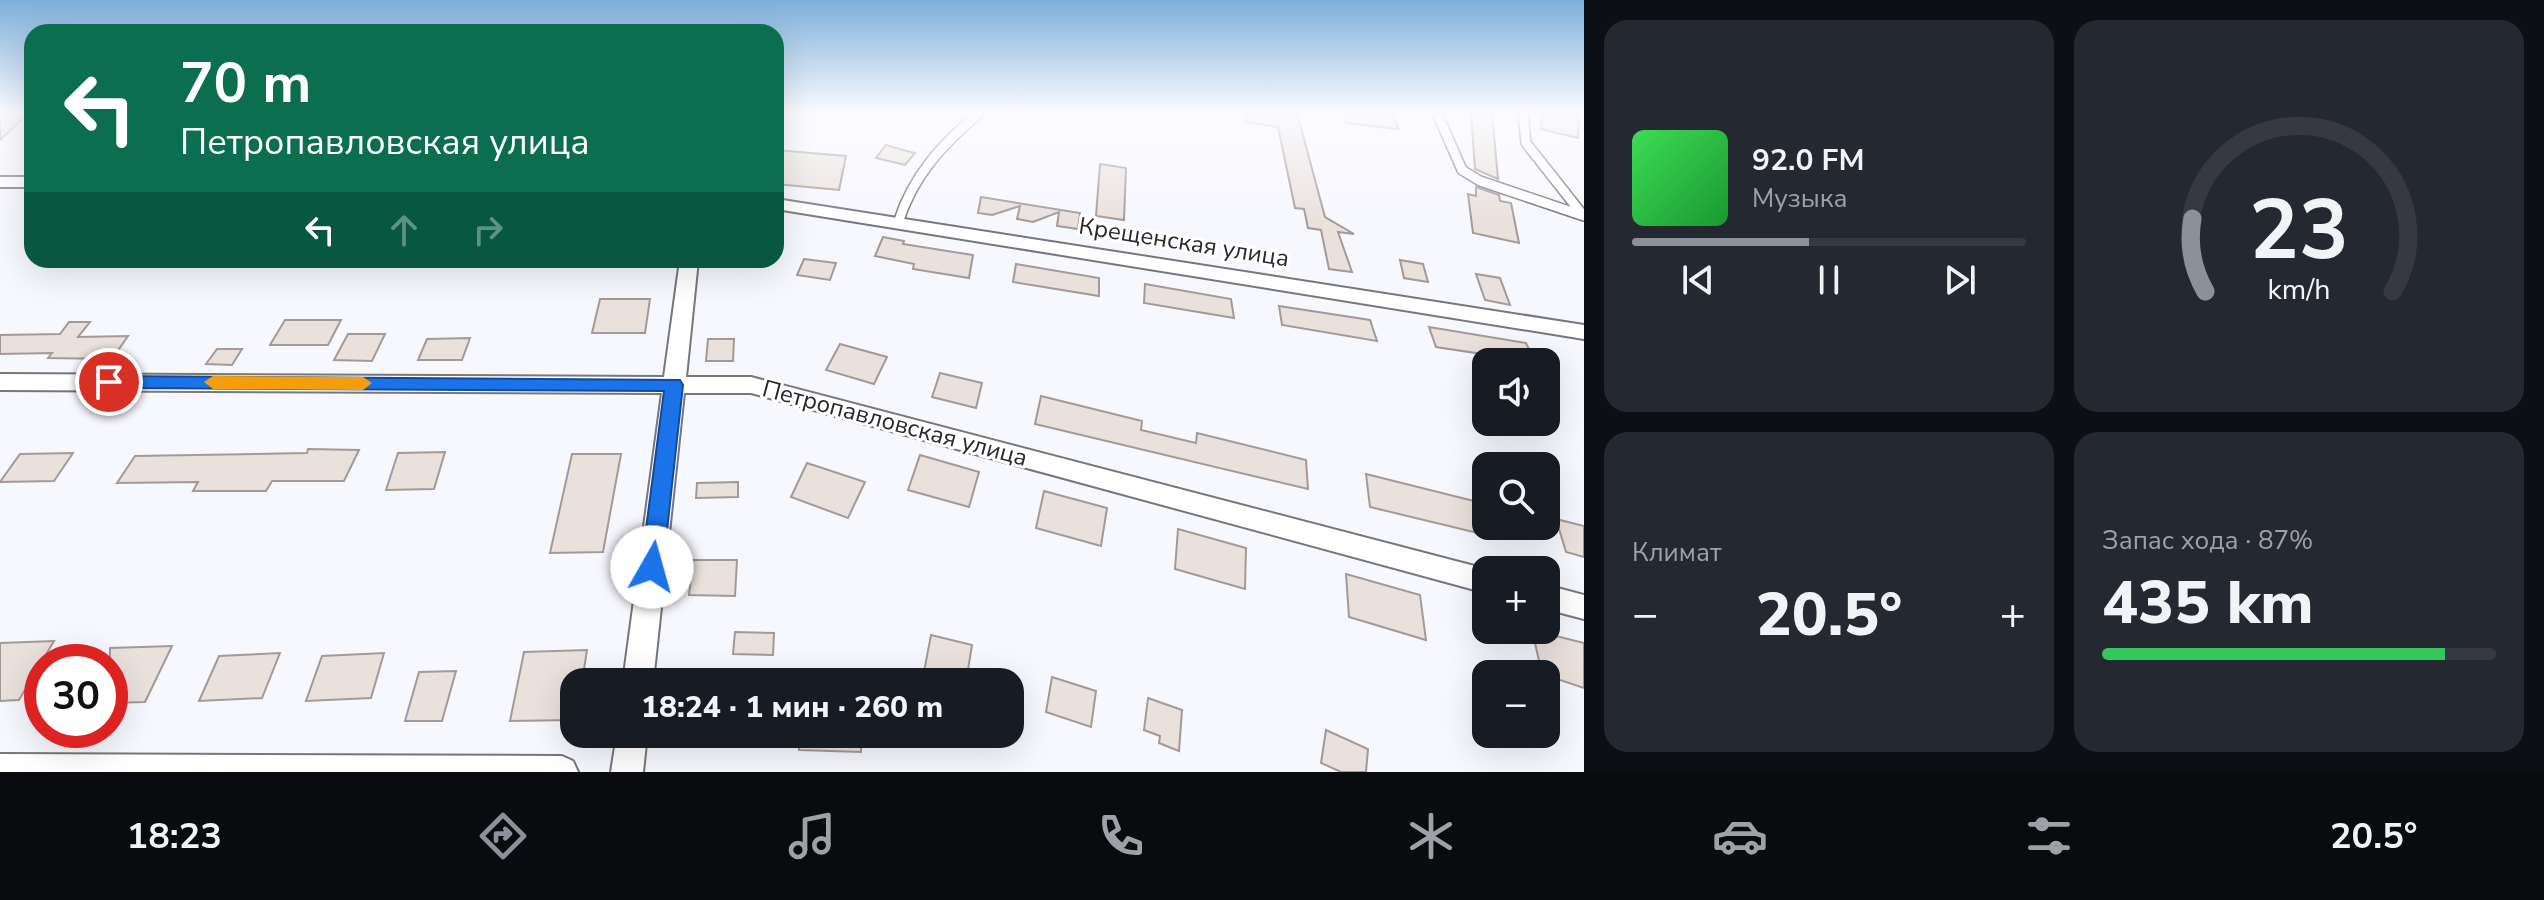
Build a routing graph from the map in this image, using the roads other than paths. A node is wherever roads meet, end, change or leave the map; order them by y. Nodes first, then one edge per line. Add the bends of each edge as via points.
1 (937, 149) edge
2 (1453, 149) edge
3 (1531, 149) edge
4 (0, 182) edge
5 (24, 182) edge
6 (784, 205) edge
7 (1583, 215) edge
8 (898, 223) junction
9 (688, 268) edge
10 (1584, 332) edge
11 (0, 382) edge
12 (674, 385) junction
13 (1472, 577) edge
14 (1560, 601) edge
15 (1584, 607) edge
16 (640, 668) edge
17 (630, 748) edge
18 (0, 770) edge
19 (562, 772) edge
20 (627, 772) edge

1 - 8 lane via 906,193
2 - 7 lane via 1462,170 1480,181
3 - 7 lane
4 - 5 street
6 - 8 street, Крещенская улица
8 - 10 street, Крещенская улица
9 - 12 street
11 - 12 street, Петропавловская улица
12 - 13 street, Петропавловская улица via 751,385
12 - 16 street
14 - 15 street
17 - 20 street
18 - 19 street

